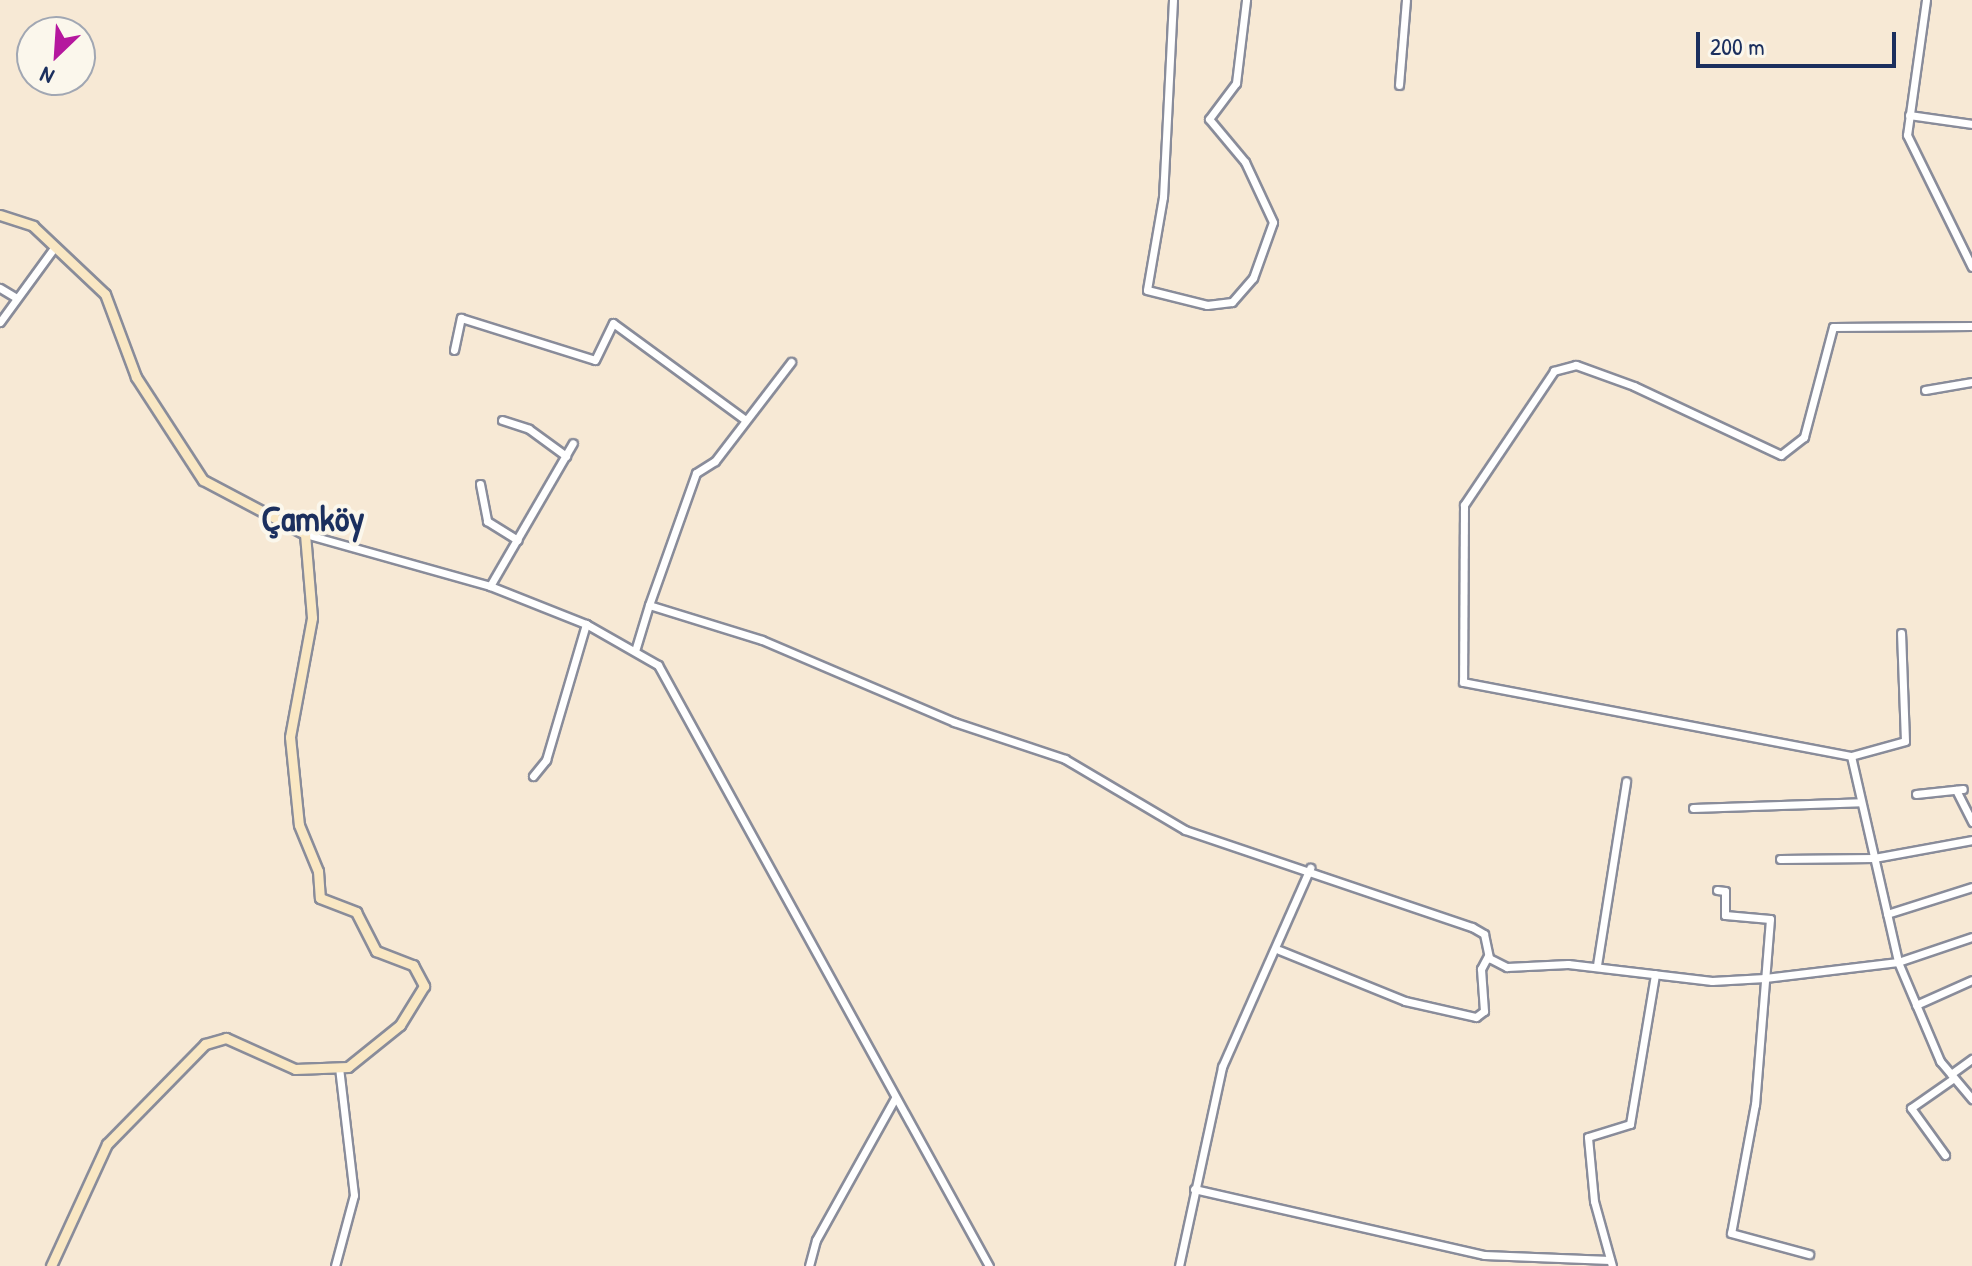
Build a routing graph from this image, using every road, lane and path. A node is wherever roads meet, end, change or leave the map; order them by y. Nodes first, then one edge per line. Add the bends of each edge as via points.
1 (1173, 0) edge
2 (1246, 0) edge
3 (1406, 0) edge
4 (1926, 0) edge
5 (1399, 85) dead end
6 (1909, 115) junction
7 (1972, 124) edge
8 (0, 215) edge
9 (54, 248) junction
10 (1972, 267) edge
11 (0, 288) edge
12 (15, 297) junction
13 (0, 322) edge
14 (1972, 326) edge
15 (454, 350) dead end
16 (791, 362) dead end
17 (1972, 382) edge
18 (1925, 390) dead end
19 (743, 418) junction
20 (502, 420) dead end
21 (573, 443) dead end
22 (566, 456) junction
23 (480, 484) dead end
24 (305, 534) junction
25 (517, 540) junction
26 (490, 586) junction
27 (649, 605) junction
28 (586, 624) junction
29 (1901, 633) dead end
30 (635, 651) junction
31 (1851, 756) junction
32 (533, 776) dead end
33 (1626, 781) dead end
34 (1916, 794) dead end
35 (1861, 802) junction
36 (1693, 808) dead end
37 (1972, 822) edge
38 (1972, 840) edge
39 (1874, 858) junction
40 (1780, 859) dead end
41 (1310, 868) junction
42 (1972, 887) edge
43 (1717, 890) dead end
44 (1887, 914) junction
45 (1972, 937) edge
46 (1279, 950) junction
47 (1488, 956) junction
48 (1898, 962) junction
49 (1597, 965) junction
50 (1655, 974) junction
51 (1765, 978) junction
52 (1972, 980) edge
53 (1916, 1005) junction
54 (1972, 1059) edge
55 (339, 1068) junction
56 (1953, 1076) junction
57 (895, 1098) junction
58 (1972, 1099) edge
59 (1945, 1155) dead end
60 (1194, 1189) junction
61 (1809, 1254) dead end
62 (1611, 1263) edge
63 (51, 1266) edge
64 (335, 1266) edge
65 (809, 1266) edge
66 (989, 1266) edge
67 (1179, 1266) edge

1 - 2 street via 1163,197 1147,290 1207,305 1232,302 1253,278 1273,222 1245,162 1209,119 1236,83
3 - 5 street
4 - 6 street
6 - 7 street
6 - 10 street via 1915,156
8 - 9 street via 33,226
9 - 12 street
9 - 24 street via 105,294 136,377 203,480
11 - 12 street
12 - 13 street
14 - 31 street via 1833,327 1804,437 1781,455 1634,386 1576,365 1554,371 1464,505 1463,682
15 - 19 street via 461,318 595,360 613,323
16 - 19 street
17 - 18 street
19 - 27 street via 715,461 696,473
20 - 22 street via 529,429
21 - 22 street
22 - 25 street
23 - 25 street via 487,521
24 - 26 street
24 - 55 street via 312,618 290,737 299,825 318,871 320,898 356,912 376,951 413,965 424,986 400,1025
25 - 26 street
26 - 28 street
27 - 30 street
27 - 41 street via 762,640 954,722 1065,759 1185,830
28 - 30 street
28 - 32 street via 546,760
29 - 31 street via 1905,741
30 - 57 street via 671,680
31 - 35 street
33 - 49 street
34 - 37 street via 1960,789
35 - 36 street
35 - 39 street
38 - 39 street
39 - 40 street
39 - 44 street
41 - 46 street
41 - 47 street via 1472,927 1484,934
42 - 44 street
43 - 51 street via 1725,891 1725,915 1770,919
44 - 48 street
45 - 48 street
46 - 47 street via 1405,1001 1476,1017 1484,1011
46 - 60 street via 1224,1060
47 - 49 street via 1528,970
48 - 51 street
48 - 53 street
49 - 50 street
50 - 51 street
50 - 62 street via 1630,1124 1588,1137
51 - 61 street via 1755,1104 1731,1233
52 - 53 street
53 - 56 street
54 - 56 street
55 - 63 street via 295,1069 226,1038 205,1044 107,1144
55 - 64 street via 354,1195
56 - 58 street
56 - 59 street via 1911,1108
57 - 65 street via 816,1240
57 - 66 street
60 - 62 street via 1484,1255
60 - 67 street

